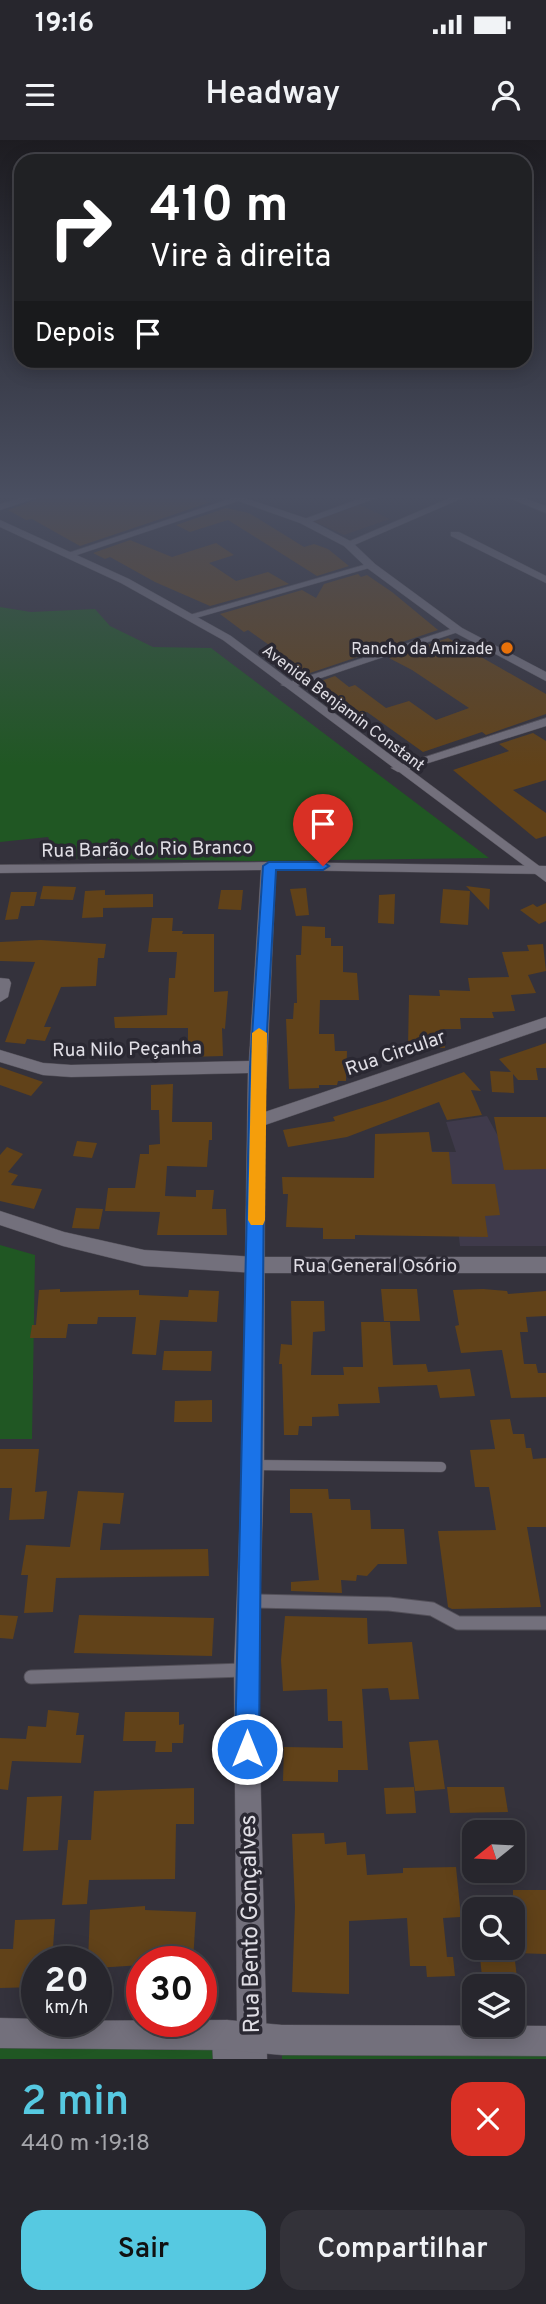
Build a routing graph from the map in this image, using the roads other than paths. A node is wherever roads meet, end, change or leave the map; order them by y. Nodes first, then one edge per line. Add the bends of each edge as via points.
1 (136, 587) edge
2 (147, 587) edge
3 (298, 587) edge
4 (399, 587) edge
5 (205, 613) junction
6 (192, 616) junction
7 (458, 630) junction
8 (546, 677) edge
9 (301, 681) junction
10 (288, 685) junction
11 (546, 722) edge
12 (413, 764) junction
13 (398, 768) junction
14 (269, 866) junction
15 (541, 867) edge
16 (0, 869) edge
17 (546, 878) edge
18 (546, 1022) edge
19 (0, 1056) edge
20 (257, 1067) junction
21 (258, 1121) junction
22 (0, 1218) edge
23 (256, 1265) junction
24 (546, 1265) edge
25 (253, 1465) junction
26 (441, 1467) dead end
27 (249, 1601) junction
28 (546, 1623) edge
29 (246, 1670) junction
30 (31, 1677) dead end
31 (0, 2033) edge
32 (546, 2041) edge
33 (239, 2048) edge
34 (282, 2049) edge

1 - 6 street, Avenida Benjamin Constant
2 - 5 street, Avenida Benjamin Constant
3 - 5 street
4 - 7 street
5 - 6 street
5 - 9 street, Avenida Benjamin Constant
6 - 10 street, Avenida Benjamin Constant
7 - 8 street
7 - 9 street
9 - 10 street
9 - 12 street, Avenida Benjamin Constant
10 - 13 street, Avenida Benjamin Constant
11 - 12 street
12 - 13 street
12 - 15 street, Avenida Benjamin Constant
13 - 15 street, Avenida Benjamin Constant
14 - 15 street, Rua Barão do Rio Branco
14 - 16 street, Rua Barão do Rio Branco
14 - 20 street, Rua Bento Gonçalves
15 - 17 street, Avenida Benjamin Constant
18 - 21 street, Rua Circular
19 - 20 street, Rua Nilo Peçanha via 43,1069 71,1071
20 - 21 street, Rua Bento Gonçalves
21 - 23 street, Rua Bento Gonçalves
22 - 23 street, Rua General Osório via 144,1258
23 - 24 street, Rua General Osório
23 - 25 street, Rua Bento Gonçalves
25 - 26 lane
25 - 27 street, Rua Bento Gonçalves
27 - 28 lane via 389,1604 432,1609 458,1623
27 - 29 street, Rua Bento Gonçalves
29 - 30 lane
29 - 33 street, Rua Bento Gonçalves
31 - 33 street
32 - 34 street
33 - 34 street

